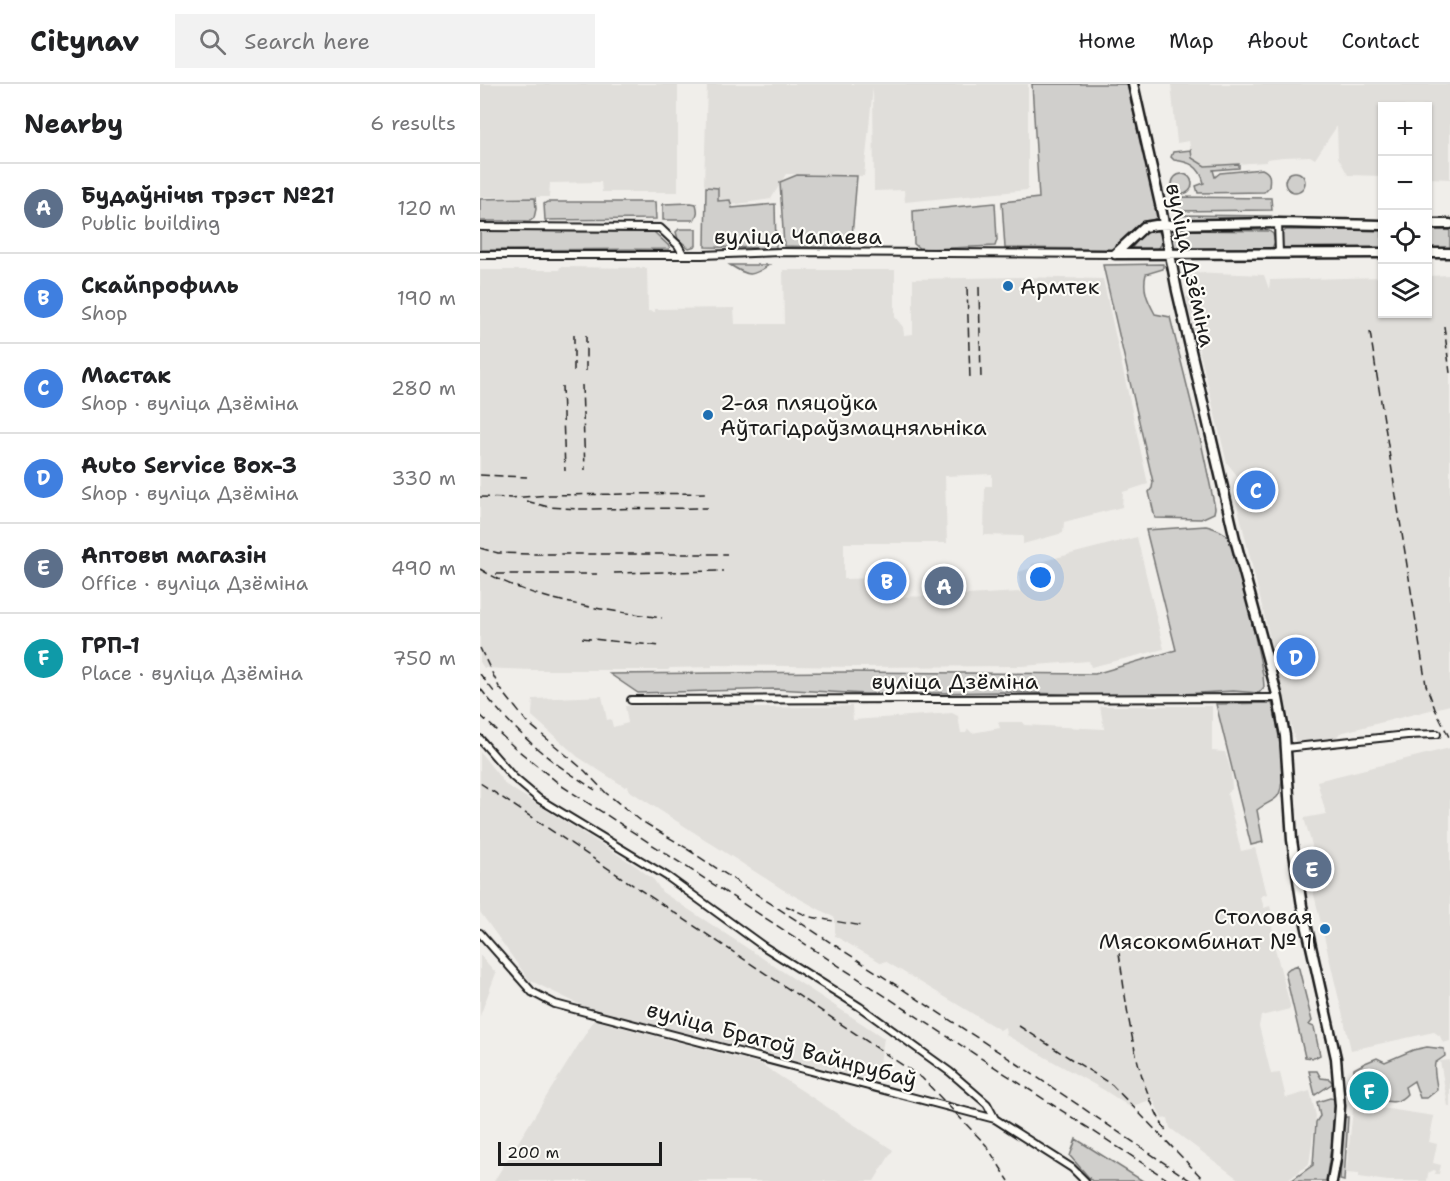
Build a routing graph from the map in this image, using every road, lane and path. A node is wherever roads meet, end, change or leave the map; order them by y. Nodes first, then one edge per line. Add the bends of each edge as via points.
1 (1133, 84) edge
2 (1278, 223) junction
3 (1432, 224) edge
4 (1450, 224) edge
5 (1164, 225) junction
6 (1378, 225) edge
7 (480, 227) edge
8 (1279, 253) junction
9 (1378, 253) edge
10 (1432, 253) edge
11 (1450, 253) edge
12 (683, 254) junction
13 (1115, 254) junction
14 (1169, 254) junction
15 (480, 255) edge
16 (1278, 698) junction
17 (631, 700) dead end
18 (1437, 734) dead end
19 (480, 739) edge
20 (1286, 748) junction
21 (480, 933) edge
22 (995, 1119) junction
23 (1085, 1181) edge
24 (1332, 1181) edge

1 - 5 main road, вуліца Дзёміна
2 - 5 main road
2 - 6 main road
2 - 8 street
3 - 4 main road
5 - 13 main road via 1144,226
5 - 14 main road, вуліца Дзёміна
7 - 12 street via 660,228
8 - 9 main road, вуліца Чапаева
8 - 14 main road, вуліца Чапаева
10 - 11 main road
12 - 13 street, вуліца Чапаева
12 - 15 street, вуліца Чапаева
13 - 14 main road, вуліца Чапаева
14 - 16 main road, вуліца Дзёміна via 1235,538
16 - 17 street, вуліца Дзёміна
16 - 20 main road, вуліца Дзёміна
18 - 20 street
19 - 22 street via 513,777 539,799 668,877 763,946 860,1007 950,1072 987,1104
20 - 24 main road, вуліца Дзёміна via 1292,840 1302,906 1336,1058 1340,1106
21 - 22 street, вуліца Братоў Вайнрубаў via 532,992 555,1004
22 - 23 street, вуліца Братоў Вайнрубаў via 1072,1168

